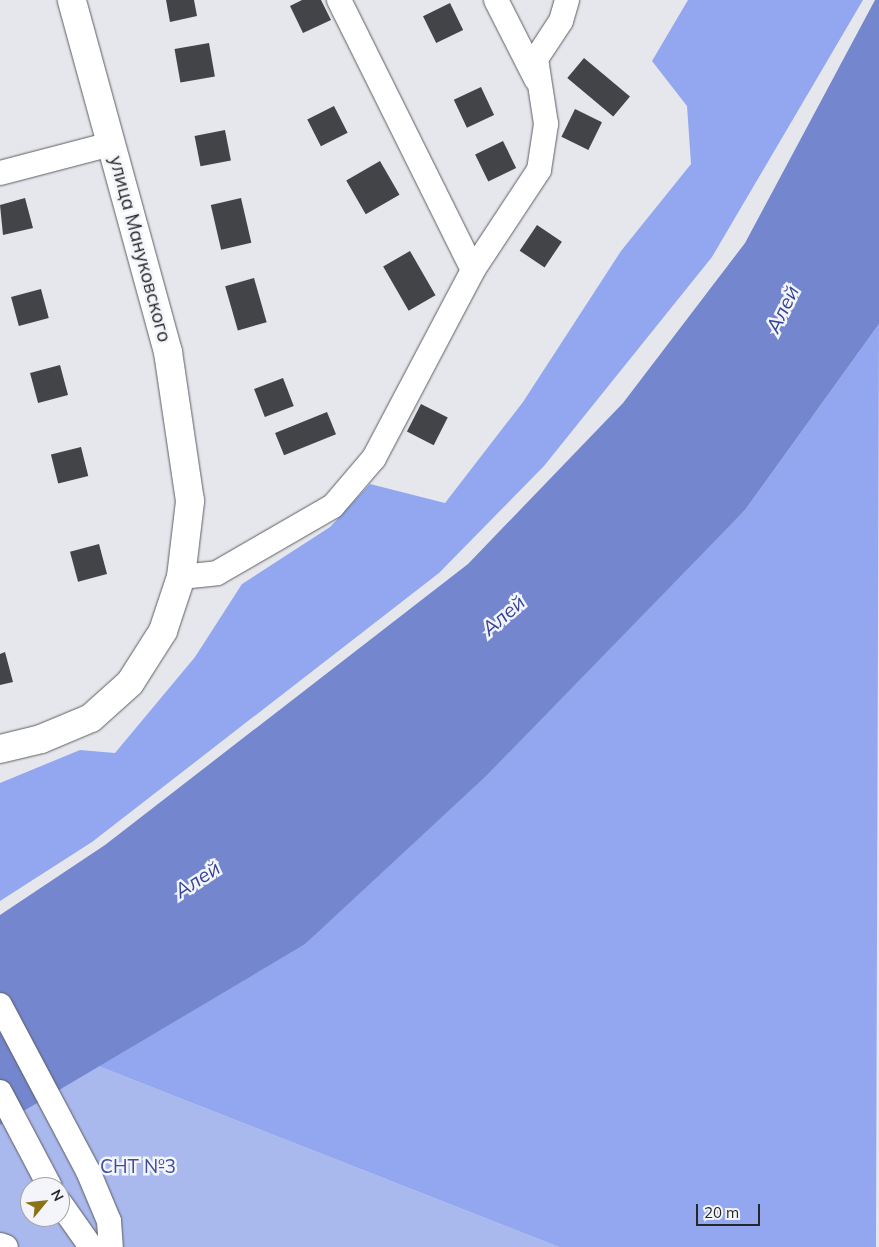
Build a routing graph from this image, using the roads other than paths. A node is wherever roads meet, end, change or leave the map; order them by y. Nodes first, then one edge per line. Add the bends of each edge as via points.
1 (72, 0) edge
2 (339, 0) edge
3 (496, 0) edge
4 (567, 0) edge
5 (540, 88) junction
6 (111, 144) junction
7 (0, 173) edge
8 (472, 270) junction
9 (181, 577) junction
10 (0, 749) edge
11 (0, 1005) edge
12 (0, 1092) edge
13 (45, 1177) edge
14 (70, 1217) edge
15 (0, 1245) edge
16 (6, 1247) edge
17 (91, 1247) edge
18 (112, 1247) edge

1 - 6 street, улица Мануковского
2 - 8 street
3 - 5 street
4 - 5 street via 561,21 536,59
5 - 8 street via 546,124 539,170
6 - 7 street
6 - 9 street, улица Мануковского via 168,352 190,501
8 - 9 street via 374,458 333,506 217,573
9 - 10 street, улица Мануковского via 163,631 130,682 91,718 41,739
11 - 18 street via 88,1171 109,1221
12 - 13 street
14 - 17 street
15 - 16 street

